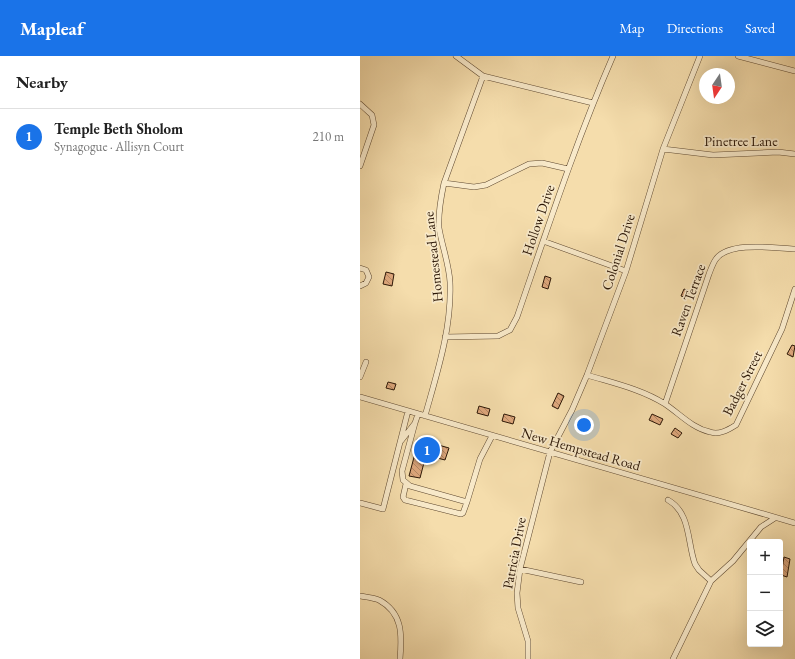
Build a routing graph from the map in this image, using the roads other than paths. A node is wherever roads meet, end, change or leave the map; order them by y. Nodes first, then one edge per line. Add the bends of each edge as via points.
1 (456, 56) edge
2 (613, 56) edge
3 (700, 56) edge
4 (738, 56) edge
5 (795, 71) edge
6 (483, 76) junction
7 (593, 103) junction
8 (360, 104) edge
9 (663, 148) junction
10 (795, 154) edge
11 (360, 166) edge
12 (568, 168) junction
13 (444, 182) junction
14 (543, 241) junction
15 (795, 249) edge
16 (360, 268) edge
17 (626, 271) junction
18 (360, 286) edge
19 (795, 289) edge
20 (446, 337) junction
21 (366, 362) dead end
22 (587, 376) junction
23 (360, 377) edge
24 (360, 397) edge
25 (665, 404) junction
26 (408, 411) junction
27 (418, 414) junction
28 (425, 416) junction
29 (415, 423) junction
30 (492, 436) junction
31 (399, 443) junction
32 (550, 452) junction
33 (406, 484) junction
34 (668, 500) dead end
35 (467, 502) junction
36 (360, 503) edge
37 (775, 518) junction
38 (795, 524) edge
39 (520, 569) junction
40 (711, 581) junction
41 (581, 582) dead end
42 (360, 596) edge
43 (400, 659) edge
44 (528, 659) edge
45 (674, 659) edge

1 - 6 street
2 - 7 street, Hollow Drive
3 - 9 street, Colonial Drive
4 - 5 street
6 - 7 street
6 - 13 street, Homestead Lane
7 - 12 street, Hollow Drive
8 - 11 street via 372,115 374,125
9 - 10 street, Pinetree Lane via 712,155 778,152
9 - 17 street, Colonial Drive
12 - 13 street via 542,162 529,164 486,185 474,188
12 - 14 street, Hollow Drive
13 - 20 street, Homestead Lane via 440,199 439,227 450,287
14 - 17 street
14 - 20 street, Hollow Drive via 510,330 498,336
15 - 25 street, Raven Terrace via 735,248 716,259
16 - 18 street via 366,270 369,277 366,283
17 - 22 street, Colonial Drive
19 - 25 street, Badger Street via 782,329 736,425 724,432 711,433 695,426
20 - 28 street, Homestead Lane
21 - 23 street
22 - 25 street, Badger Street via 642,392
22 - 32 street, Colonial Drive
24 - 26 street, New Hempstead Road
26 - 27 street, New Hempstead Road
26 - 31 street
27 - 28 street, New Hempstead Road
27 - 29 street
28 - 30 street, New Hempstead Road
29 - 31 street
29 - 33 street via 402,472
30 - 32 street, New Hempstead Road
30 - 35 street via 480,459
31 - 36 street via 383,509
32 - 37 street, New Hempstead Road
32 - 39 street, Patricia Drive
33 - 35 street
33 - 35 street via 403,497 405,500 461,514 464,513
34 - 40 street via 682,513 695,564
37 - 38 street, New Hempstead Road
37 - 40 street via 761,527 733,561
39 - 41 street
39 - 44 street, Patricia Drive via 518,608 528,641
40 - 45 street
42 - 43 street via 378,600 397,617 402,637

